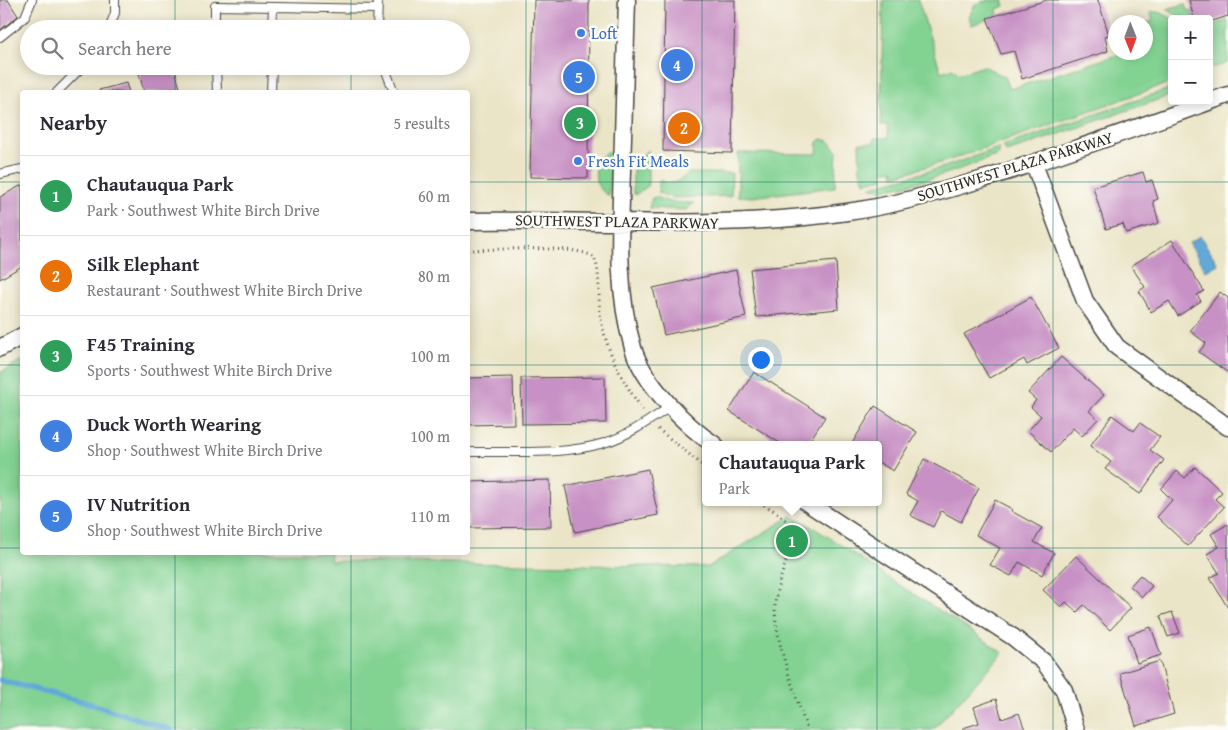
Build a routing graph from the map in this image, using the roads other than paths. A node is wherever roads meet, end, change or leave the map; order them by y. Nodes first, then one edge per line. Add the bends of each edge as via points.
1 (32, 0) edge
2 (116, 0) edge
3 (378, 0) edge
4 (627, 0) edge
5 (273, 7) junction
6 (377, 9) junction
7 (21, 20) edge
8 (112, 20) edge
9 (215, 20) edge
10 (272, 20) edge
11 (377, 20) edge
12 (20, 21) edge
13 (0, 37) edge
14 (74, 75) edge
15 (216, 75) edge
16 (272, 75) edge
17 (387, 75) edge
18 (59, 90) edge
19 (217, 90) edge
20 (271, 90) edge
21 (393, 90) edge
22 (1228, 95) edge
23 (1034, 164) junction
24 (20, 169) edge
25 (0, 174) edge
26 (470, 221) edge
27 (621, 223) junction
28 (20, 337) edge
29 (0, 348) edge
30 (671, 406) junction
31 (1228, 427) edge
32 (709, 441) edge
33 (470, 452) edge
34 (812, 506) edge
35 (1076, 730) edge

1 - 7 lane
2 - 8 lane
3 - 6 lane
4 - 27 street
5 - 6 lane
5 - 9 lane via 215,6
5 - 10 lane
6 - 11 lane
12 - 13 lane
14 - 18 lane
15 - 19 lane
16 - 20 lane
17 - 21 lane
22 - 23 street, SOUTHWEST PLAZA PARKWAY
23 - 27 street, SOUTHWEST PLAZA PARKWAY via 930,195 849,212 796,219 705,224
23 - 31 street via 1085,301 1117,347
24 - 25 lane
26 - 27 street, SOUTHWEST PLAZA PARKWAY
27 - 30 street via 622,298 634,350 655,389
28 - 29 street
30 - 32 street
30 - 33 lane via 606,443 579,450
34 - 35 street via 1013,637 1044,662 1064,690

